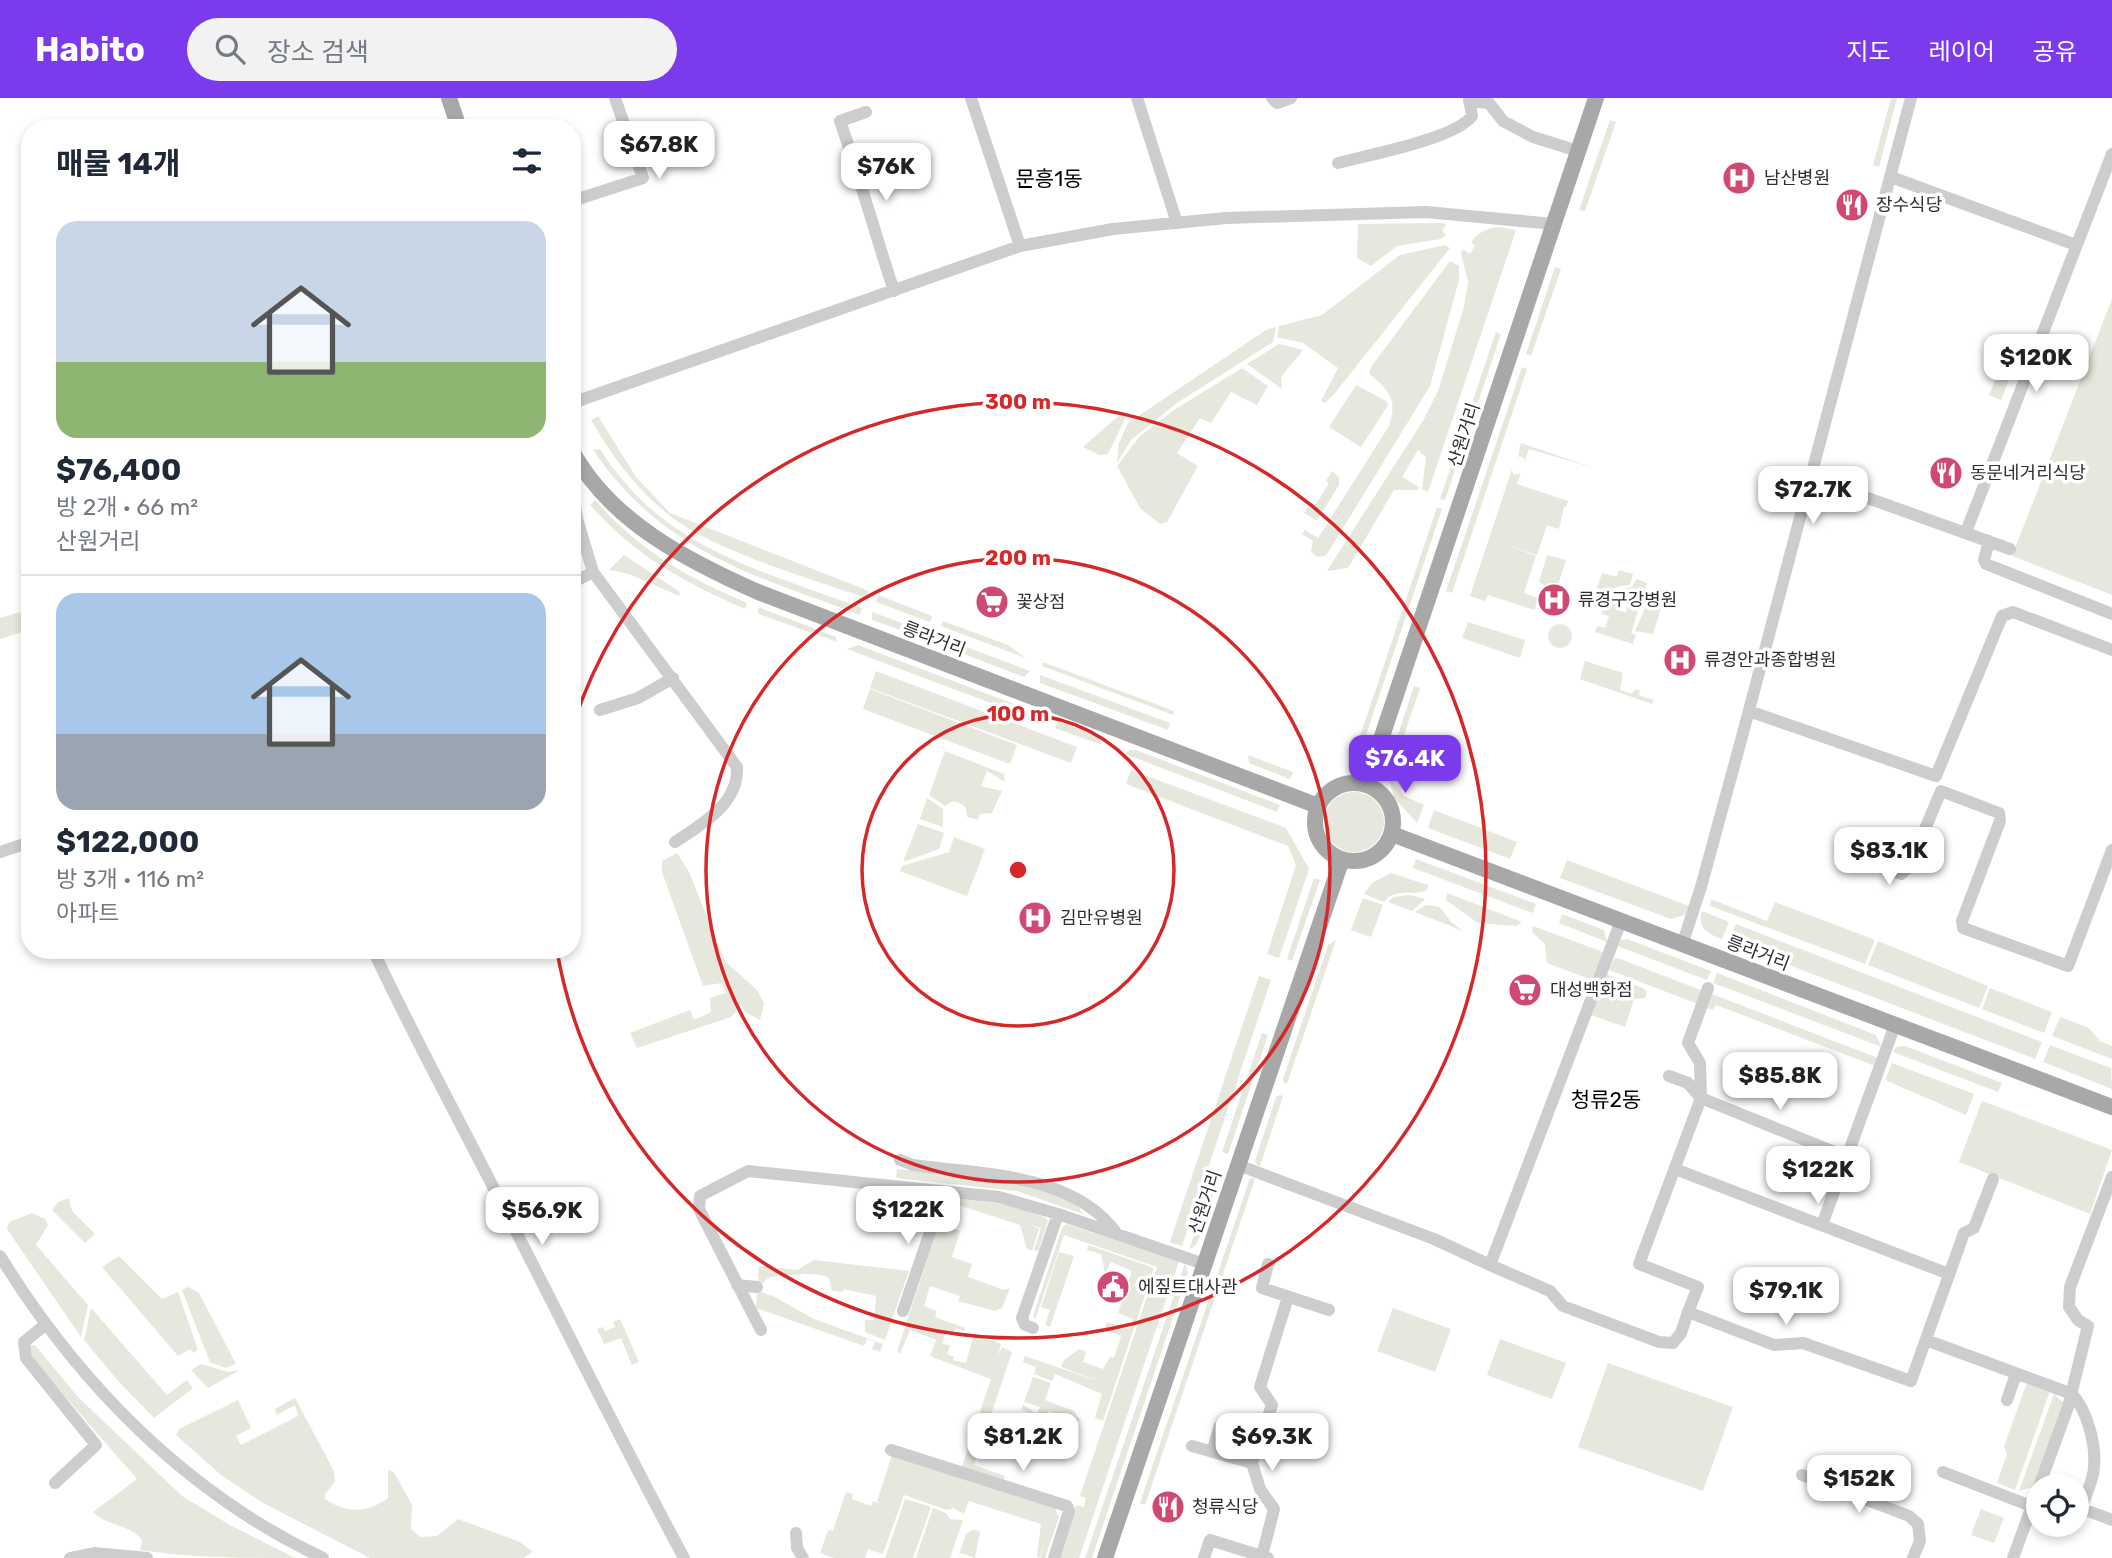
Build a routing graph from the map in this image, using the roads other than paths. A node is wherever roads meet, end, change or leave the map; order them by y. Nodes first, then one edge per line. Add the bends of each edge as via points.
1 (449, 98) edge
2 (615, 98) edge
3 (971, 98) edge
4 (1137, 98) edge
5 (1272, 98) edge
6 (1291, 98) edge
7 (1596, 98) edge
8 (1911, 98) edge
9 (1469, 99) edge
10 (866, 111) dead end
11 (456, 119) edge
12 (1578, 151) junction
13 (2112, 155) edge
14 (1338, 163) dead end
15 (1891, 177) junction
16 (581, 198) edge
17 (1177, 223) junction
18 (1554, 224) junction
19 (2076, 245) junction
20 (1020, 246) junction
21 (894, 291) junction
22 (581, 400) edge
23 (581, 464) edge
24 (1809, 477) junction
25 (581, 532) edge
26 (1966, 532) junction
27 (1989, 541) junction
28 (2010, 549) dead end
29 (593, 572) junction
30 (581, 578) edge
31 (2112, 614) edge
32 (2112, 650) edge
33 (673, 678) junction
34 (600, 710) dead end
35 (1749, 712) junction
36 (1936, 776) junction
37 (1366, 784) junction
38 (1941, 792) junction
39 (1318, 806) junction
40 (1392, 834) junction
41 (675, 842) dead end
42 (21, 845) edge
43 (2112, 850) edge
44 (0, 852) edge
45 (1342, 859) junction
46 (1864, 860) dead end
47 (1621, 921) junction
48 (1682, 945) junction
49 (377, 959) edge
50 (1708, 988) dead end
51 (1895, 1025) junction
52 (1669, 1076) dead end
53 (1701, 1098) junction
54 (2112, 1107) edge
55 (1847, 1157) junction
56 (900, 1160) dead end
57 (1238, 1166) junction
58 (1675, 1169) junction
59 (2112, 1177) edge
60 (1993, 1179) dead end
61 (944, 1192) junction
62 (1058, 1214) junction
63 (1822, 1225) junction
64 (1117, 1234) junction
65 (0, 1256) edge
66 (1205, 1264) junction
67 (1268, 1264) dead end
68 (1490, 1265) junction
69 (1949, 1274) junction
70 (737, 1285) junction
71 (757, 1287) dead end
72 (1287, 1297) junction
73 (1329, 1310) dead end
74 (903, 1311) dead end
75 (1688, 1312) junction
76 (45, 1325) junction
77 (1033, 1328) dead end
78 (761, 1330) dead end
79 (1926, 1340) junction
80 (2016, 1374) junction
81 (2072, 1394) junction
82 (2007, 1400) dead end
83 (1220, 1426) dead end
84 (1192, 1446) dead end
85 (891, 1450) dead end
86 (1212, 1452) junction
87 (1252, 1464) junction
88 (1943, 1472) dead end
89 (2044, 1474) edge
90 (1801, 1475) dead end
91 (2089, 1481) edge
92 (55, 1483) dead end
93 (2026, 1504) edge
94 (2089, 1512) edge
95 (2026, 1520) edge
96 (2112, 1520) edge
97 (796, 1533) dead end
98 (1265, 1557) edge
99 (69, 1558) edge
100 (147, 1558) edge
101 (323, 1558) edge
102 (684, 1558) edge
103 (803, 1558) edge
104 (1054, 1558) edge
105 (1105, 1558) edge
106 (1204, 1558) edge
107 (1913, 1558) edge
108 (2012, 1558) edge

1 - 11 main road
2 - 16 street via 643,178
3 - 20 street
4 - 17 street
5 - 6 street via 1277,103
7 - 12 main road, 산원거리
8 - 15 street
9 - 12 street via 1489,103 1503,121 1533,137
9 - 14 street via 1472,116 1451,130
10 - 21 street via 840,121
12 - 18 main road, 산원거리
13 - 19 street
15 - 19 street
15 - 24 street
17 - 18 street via 1450,212
17 - 20 street
18 - 37 main road, 산원거리
19 - 26 street
20 - 21 street
21 - 22 street
23 - 39 main road, 릉라거리 via 599,488 648,533 707,570
24 - 26 street
24 - 35 street
25 - 29 street
26 - 27 street
27 - 28 street
27 - 31 street via 1986,564
29 - 30 street
29 - 33 street
32 - 36 street via 2013,612 2002,617
33 - 34 street via 638,698
33 - 41 street via 737,767 738,780 725,804
35 - 36 street
35 - 48 street
36 - 38 street
37 - 39 main road via 1340,785
37 - 40 main road via 1385,797 1391,808
38 - 43 street via 1999,813 1963,928 2068,966
38 - 46 street via 1909,867 1900,874
39 - 45 main road via 1317,837 1324,848
40 - 45 main road via 1369,858
40 - 47 main road, 릉라거리
42 - 44 street
45 - 57 main road, 산원거리
47 - 48 main road, 릉라거리
47 - 68 street
48 - 51 main road, 릉라거리
49 - 102 street via 422,1055
50 - 53 street via 1688,1043 1700,1063
51 - 54 main road, 릉라거리
51 - 55 street
52 - 53 street via 1688,1083
53 - 55 street
53 - 58 street
55 - 63 street
56 - 64 street via 1018,1178 1068,1195 1106,1219
57 - 66 main road, 산원거리
57 - 68 street via 1434,1238
58 - 63 street
58 - 75 street via 1639,1264 1698,1287
59 - 81 street via 2070,1287 2068,1307 2088,1325
60 - 69 street via 1973,1228 1964,1233
61 - 62 street via 1014,1200
61 - 70 street via 832,1184 748,1171 700,1196 699,1209
61 - 74 street
62 - 64 street
62 - 77 street via 1036,1258 1023,1318 1025,1325
63 - 69 street
64 - 66 street
65 - 76 street
66 - 105 main road, 산원거리
67 - 72 street via 1262,1288
68 - 75 street via 1550,1291 1563,1306 1659,1342 1673,1343
69 - 79 street
70 - 71 street
70 - 78 street
72 - 73 street
72 - 87 street via 1260,1387 1272,1405
75 - 79 street via 1774,1345 1803,1343 1910,1381
76 - 92 street via 24,1342 26,1358 96,1445
76 - 101 street via 100,1391 168,1457 237,1509
79 - 80 street
80 - 81 street
80 - 82 street
81 - 89 street
81 - 91 street via 2087,1421 2094,1467
83 - 86 street
84 - 86 street
85 - 104 street via 1062,1497 1069,1511
86 - 87 street
87 - 98 street via 1260,1489 1274,1509
88 - 93 street
90 - 107 street via 1909,1516 1918,1524 1920,1541
94 - 96 street
95 - 108 street
97 - 103 street
98 - 106 street via 1210,1540
99 - 100 street via 94,1553

